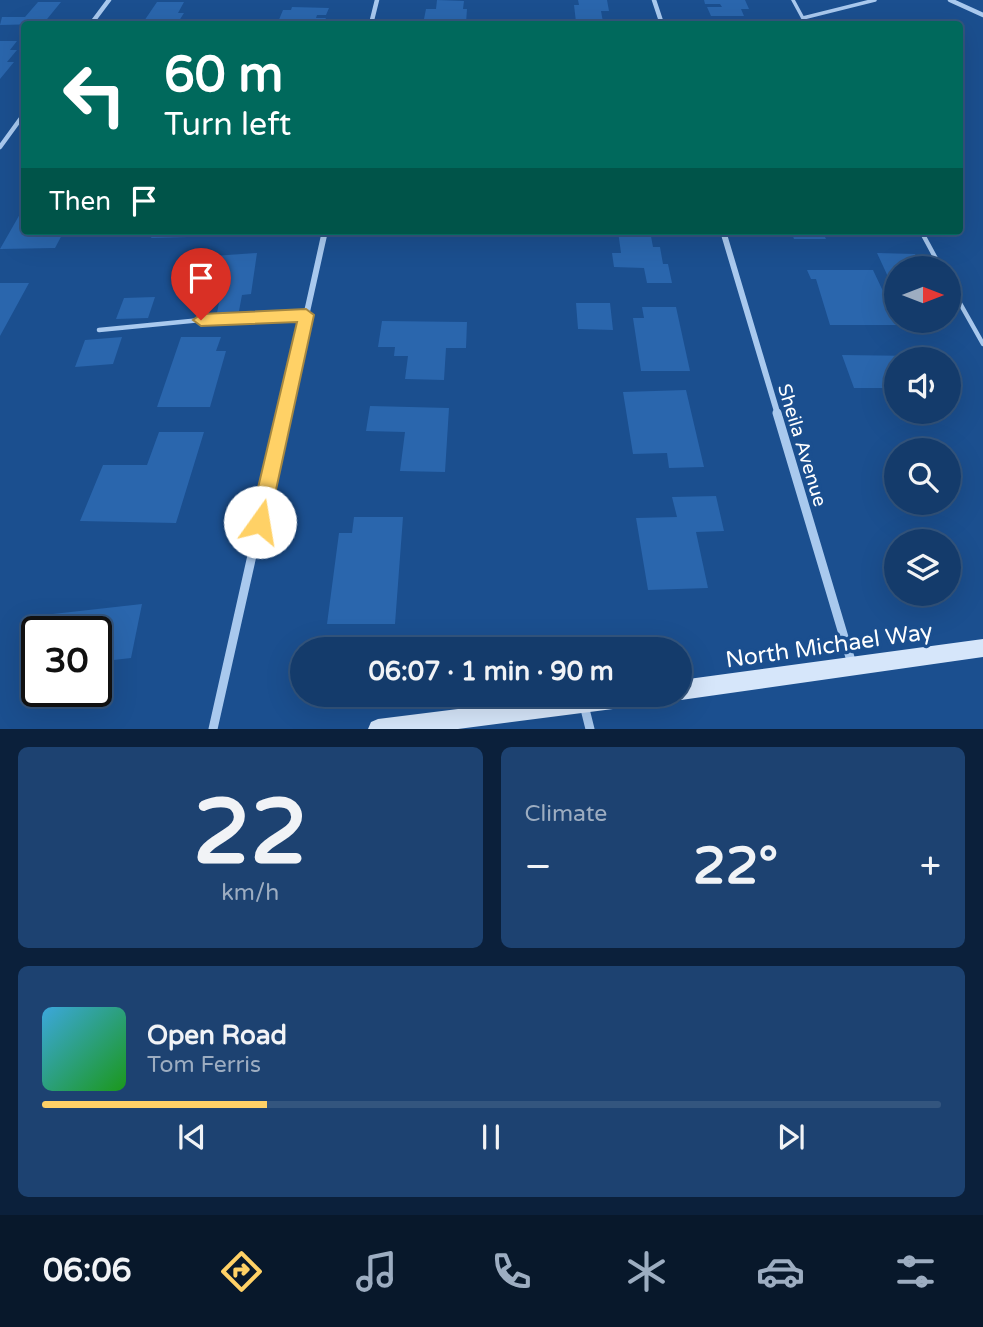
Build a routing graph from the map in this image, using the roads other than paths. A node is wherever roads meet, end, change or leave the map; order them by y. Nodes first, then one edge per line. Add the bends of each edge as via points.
1 (109, 0) edge
2 (377, 0) edge
3 (654, 0) edge
4 (793, 0) edge
5 (875, 0) edge
6 (950, 0) edge
7 (983, 15) edge
8 (803, 18) junction
9 (93, 21) edge
10 (372, 21) edge
11 (661, 21) edge
12 (805, 21) edge
13 (21, 118) edge
14 (0, 147) edge
15 (324, 235) edge
16 (724, 235) edge
17 (922, 235) edge
18 (934, 256) edge
19 (961, 305) edge
20 (306, 315) junction
21 (99, 330) dead end
22 (983, 344) edge
23 (983, 648) edge
24 (853, 668) junction
25 (692, 689) edge
26 (558, 707) edge
27 (584, 707) edge
28 (459, 723) edge
29 (213, 729) edge
30 (378, 729) edge
31 (590, 729) edge

1 - 9 street
2 - 10 street
3 - 11 street
4 - 8 lane
5 - 8 lane
6 - 7 street
8 - 12 lane
13 - 14 street
15 - 20 street
16 - 24 street, Sheila Avenue
17 - 18 lane
19 - 22 lane
20 - 21 lane
20 - 29 street
23 - 24 street, North Michael Way
24 - 25 street, North Michael Way
26 - 28 street
27 - 31 street
28 - 30 street

